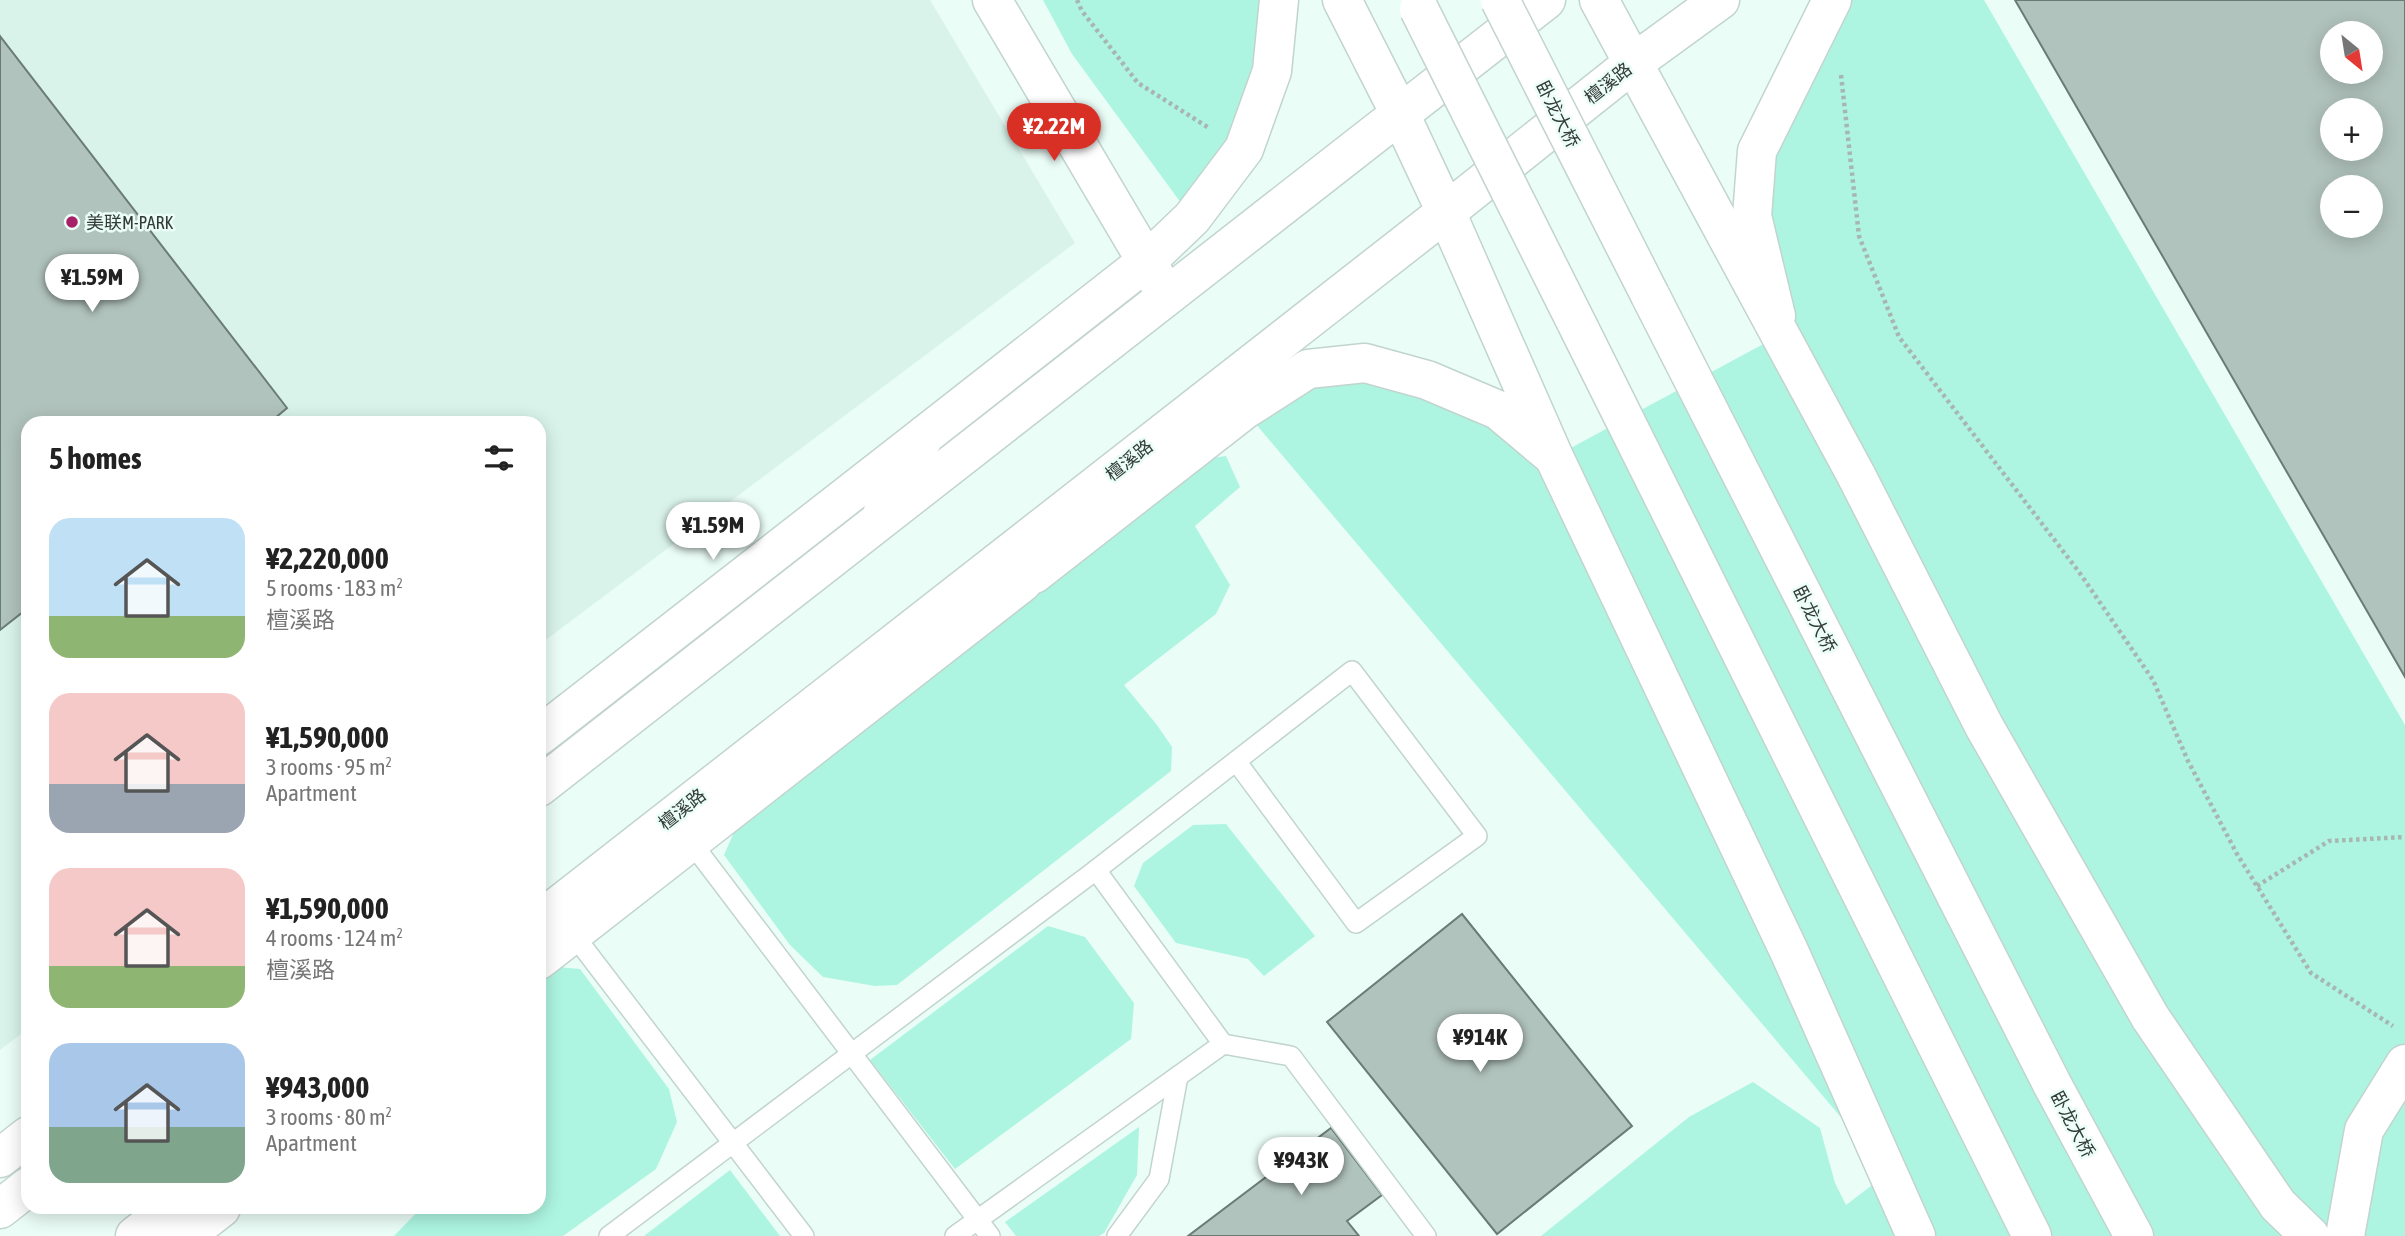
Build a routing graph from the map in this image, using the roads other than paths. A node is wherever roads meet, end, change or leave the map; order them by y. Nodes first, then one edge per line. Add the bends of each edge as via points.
1 (992, 0) edge
2 (1279, 0) edge
3 (1342, 0) edge
4 (1414, 0) edge
5 (1500, 0) edge
6 (1546, 0) edge
7 (1599, 0) edge
8 (1720, 0) edge
9 (1832, 0) edge
10 (1632, 64) junction
11 (1399, 114) junction
12 (1446, 212) junction
13 (1147, 261) junction
14 (1167, 296) junction
15 (1780, 335) junction
16 (925, 435) junction
17 (1554, 457) junction
18 (875, 525) junction
19 (1034, 574) junction
20 (934, 612) junction
21 (546, 731) edge
22 (1236, 761) junction
23 (546, 782) edge
24 (691, 842) junction
25 (1096, 870) junction
26 (556, 927) edge
27 (546, 946) edge
28 (1223, 1044) junction
29 (851, 1052) junction
30 (2405, 1064) edge
31 (1178, 1076) junction
32 (21, 1142) edge
33 (732, 1144) junction
34 (0, 1158) edge
35 (21, 1192) edge
36 (0, 1209) edge
37 (164, 1214) edge
38 (213, 1214) edge
39 (978, 1220) junction
40 (135, 1236) edge
41 (185, 1236) edge
42 (609, 1236) edge
43 (804, 1236) edge
44 (955, 1236) edge
45 (990, 1236) edge
46 (1117, 1236) edge
47 (1426, 1236) edge
48 (1916, 1236) edge
49 (2032, 1236) edge
50 (2134, 1236) edge
51 (2310, 1236) edge
52 (2345, 1236) edge

1 - 13 main road
2 - 13 main road via 1272,71 1244,149 1192,218
3 - 11 main road
4 - 49 main road, bridge
5 - 50 main road, 卧龙大桥, bridge
6 - 11 main road
7 - 10 main road
8 - 10 main road, 檀溪路
9 - 15 main road via 1757,151 1752,216
10 - 12 main road, 檀溪路
10 - 15 main road
11 - 12 main road
11 - 14 main road
12 - 17 main road
12 - 20 main road, 檀溪路
13 - 14 main road
13 - 16 main road
14 - 18 main road
15 - 51 main road via 1984,726 2150,1017 2278,1205
16 - 18 main road
16 - 21 main road
17 - 19 main road via 1498,410 1427,380 1365,363 1308,369 1244,410
17 - 48 main road via 1783,939
18 - 23 main road
19 - 20 main road
19 - 24 main road
20 - 26 main road, 檀溪路
22 - 22 lane via 1352,671 1477,836 1356,923
22 - 25 lane
24 - 26 main road
24 - 29 lane
25 - 28 lane
25 - 29 lane
26 - 27 main road
26 - 33 lane
28 - 31 lane
28 - 47 lane via 1292,1056
29 - 33 lane
29 - 39 lane
30 - 52 main road via 2364,1130
31 - 39 lane
31 - 46 lane via 1159,1179
32 - 34 main road
33 - 42 lane
33 - 43 lane
35 - 36 main road
37 - 40 main road
38 - 41 main road
39 - 44 lane
39 - 45 lane

